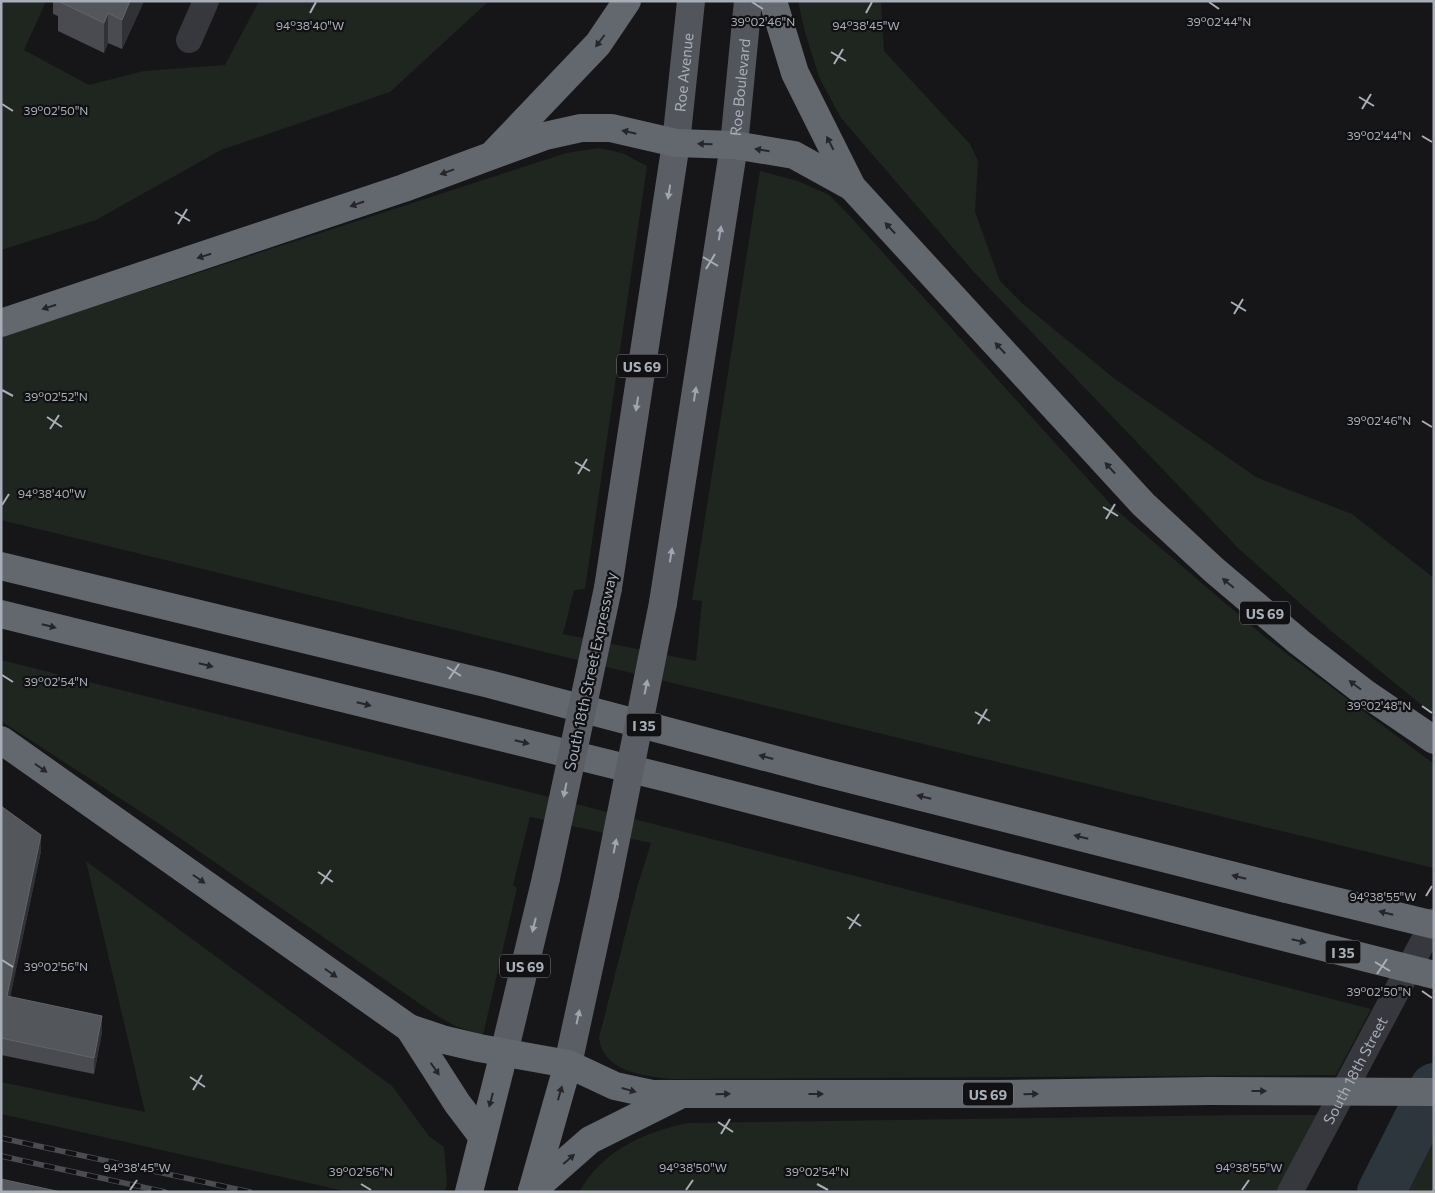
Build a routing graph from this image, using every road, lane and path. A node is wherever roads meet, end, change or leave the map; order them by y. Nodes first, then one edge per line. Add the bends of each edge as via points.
1 (206, 1) edge
2 (628, 1) edge
3 (691, 1) edge
4 (748, 1) edge
5 (773, 1) edge
6 (189, 40) dead end
7 (676, 143) junction
8 (734, 145) junction
9 (490, 156) junction
10 (852, 187) junction
11 (1, 323) edge
12 (1, 566) edge
13 (1, 614) edge
14 (1, 740) edge
15 (1434, 740) edge
16 (1434, 921) edge
17 (1434, 925) edge
18 (1434, 975) edge
19 (410, 1028) junction
20 (504, 1053) junction
21 (568, 1064) junction
22 (1434, 1092) edge
23 (679, 1095) junction
24 (482, 1136) junction
25 (470, 1188) edge
26 (532, 1191) edge
27 (1290, 1192) edge

1 - 6 street
2 -> 9 highway via 598,44
3 - 7 main road, Roe Avenue
4 - 8 main road, Roe Boulevard
10 -> 5 highway via 795,73
8 -> 7 highway, US 69
7 -> 9 highway via 611,128 581,128 545,136
7 -> 20 highway, South 18th Street Expressway / US 69, bridge via 608,588 546,878
10 -> 8 highway, US 69 via 794,155
21 -> 8 highway, bridge via 663,603
9 -> 11 highway via 230,248
15 -> 10 highway, US 69 via 1299,642 1143,504
17 -> 12 highway, I 35, bridge via 822,772 489,684
13 -> 18 highway, I 35, bridge via 661,777
14 -> 19 highway
16 - 27 street, South 18th Street
19 - 20 highway
19 -> 24 highway
20 - 21 highway
20 -> 24 highway, South 18th Street Expressway / US 69
21 -> 23 highway via 636,1092
26 -> 21 highway
23 -> 22 highway, US 69, bridge
26 -> 23 highway, US 69 via 590,1140
24 - 25 highway, South 18th Street Expressway / US 69

